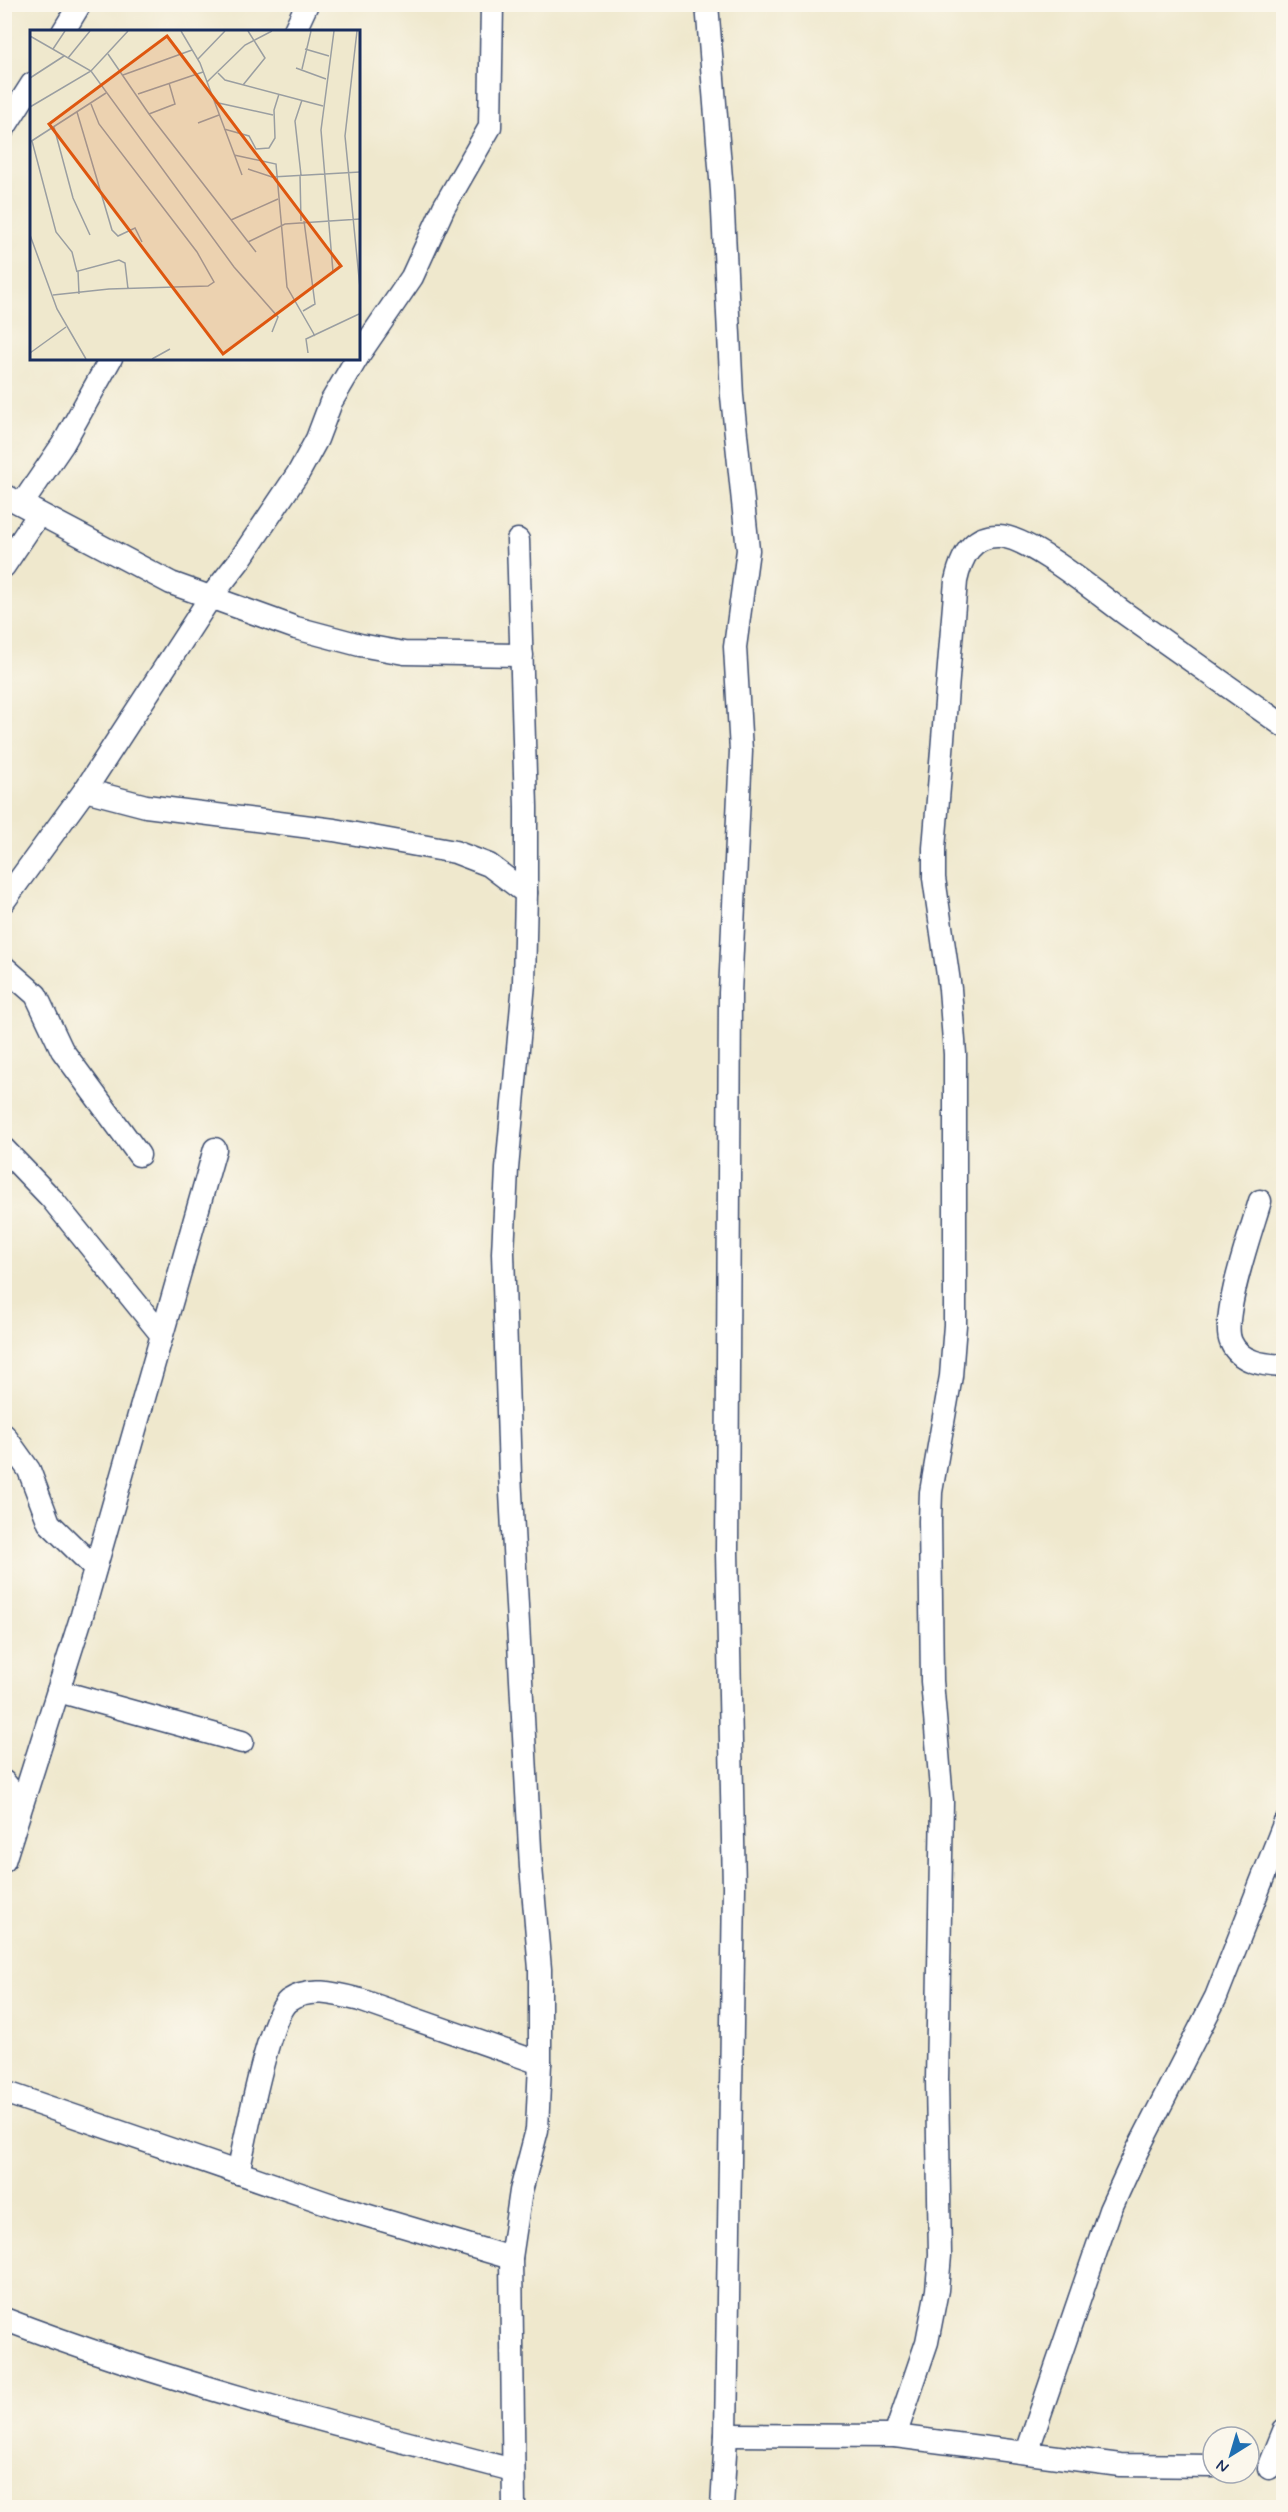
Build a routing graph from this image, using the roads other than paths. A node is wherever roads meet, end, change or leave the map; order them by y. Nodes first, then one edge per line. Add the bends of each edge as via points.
1 (80, 4) edge
2 (307, 4) edge
3 (492, 4) edge
4 (707, 4) edge
5 (64, 30) edge
6 (295, 30) edge
7 (30, 87) edge
8 (4, 128) edge
9 (360, 354) edge
10 (110, 360) edge
11 (356, 360) edge
12 (22, 504) edge
13 (518, 540) dead end
14 (4, 566) edge
15 (210, 598) junction
16 (522, 655) junction
17 (1284, 726) edge
18 (85, 790) junction
19 (526, 893) junction
20 (4, 902) edge
21 (4, 967) edge
22 (4, 1149) edge
23 (215, 1149) dead end
24 (139, 1155) dead end
25 (1260, 1201) dead end
26 (162, 1334) junction
27 (1284, 1366) edge
28 (4, 1435) edge
29 (95, 1568) junction
30 (58, 1691) junction
31 (242, 1742) dead end
32 (4, 1782) edge
33 (22, 1803) junction
34 (1284, 1824) edge
35 (4, 1861) edge
36 (540, 2063) junction
37 (4, 2092) edge
38 (238, 2173) junction
39 (511, 2258) junction
40 (4, 2319) edge
41 (1284, 2431) edge
42 (726, 2434) junction
43 (895, 2436) junction
44 (1027, 2452) junction
45 (1201, 2466) edge
46 (1267, 2469) edge
47 (513, 2470) junction
48 (514, 2508) edge
49 (722, 2508) edge

1 - 5 street
2 - 6 street
3 - 9 street via 490,127 444,207 412,277
4 - 42 street via 722,191 732,396 748,550 735,647 741,751 730,993 727,1552 734,1899
7 - 8 street
10 - 12 street via 63,444
11 - 15 street via 331,402 299,472
12 - 14 street
12 - 15 street via 115,555
13 - 16 street
15 - 16 street via 360,645 404,653
15 - 18 street
16 - 19 street
17 - 43 street via 1066,571 1020,543 998,536 986,538 967,549 962,558 956,581 934,848 934,878 955,1054 955,1325 930,1521 932,1681 942,1801 937,2080 940,2254 927,2342
18 - 19 street via 146,806 312,827 455,852 489,865
18 - 20 street
19 - 36 street via 524,982 503,1253 510,1474 540,1968
21 - 24 street via 36,995 62,1050
22 - 26 street via 58,1206
23 - 26 street
25 - 27 street via 1231,1306 1231,1343 1253,1362
26 - 29 street
28 - 29 street via 29,1470 49,1523
29 - 30 street
30 - 31 street
30 - 33 street
32 - 33 street
33 - 35 street
34 - 44 street via 1216,1996 1110,2210
36 - 38 street via 360,2000 336,1993 304,1994 288,2002 273,2027
36 - 39 street via 537,2130 521,2191
37 - 38 street
38 - 39 street
39 - 47 street
40 - 47 street via 152,2373
41 - 46 street
42 - 43 street
42 - 49 street
43 - 44 street
44 - 45 street via 1142,2467
47 - 48 street

